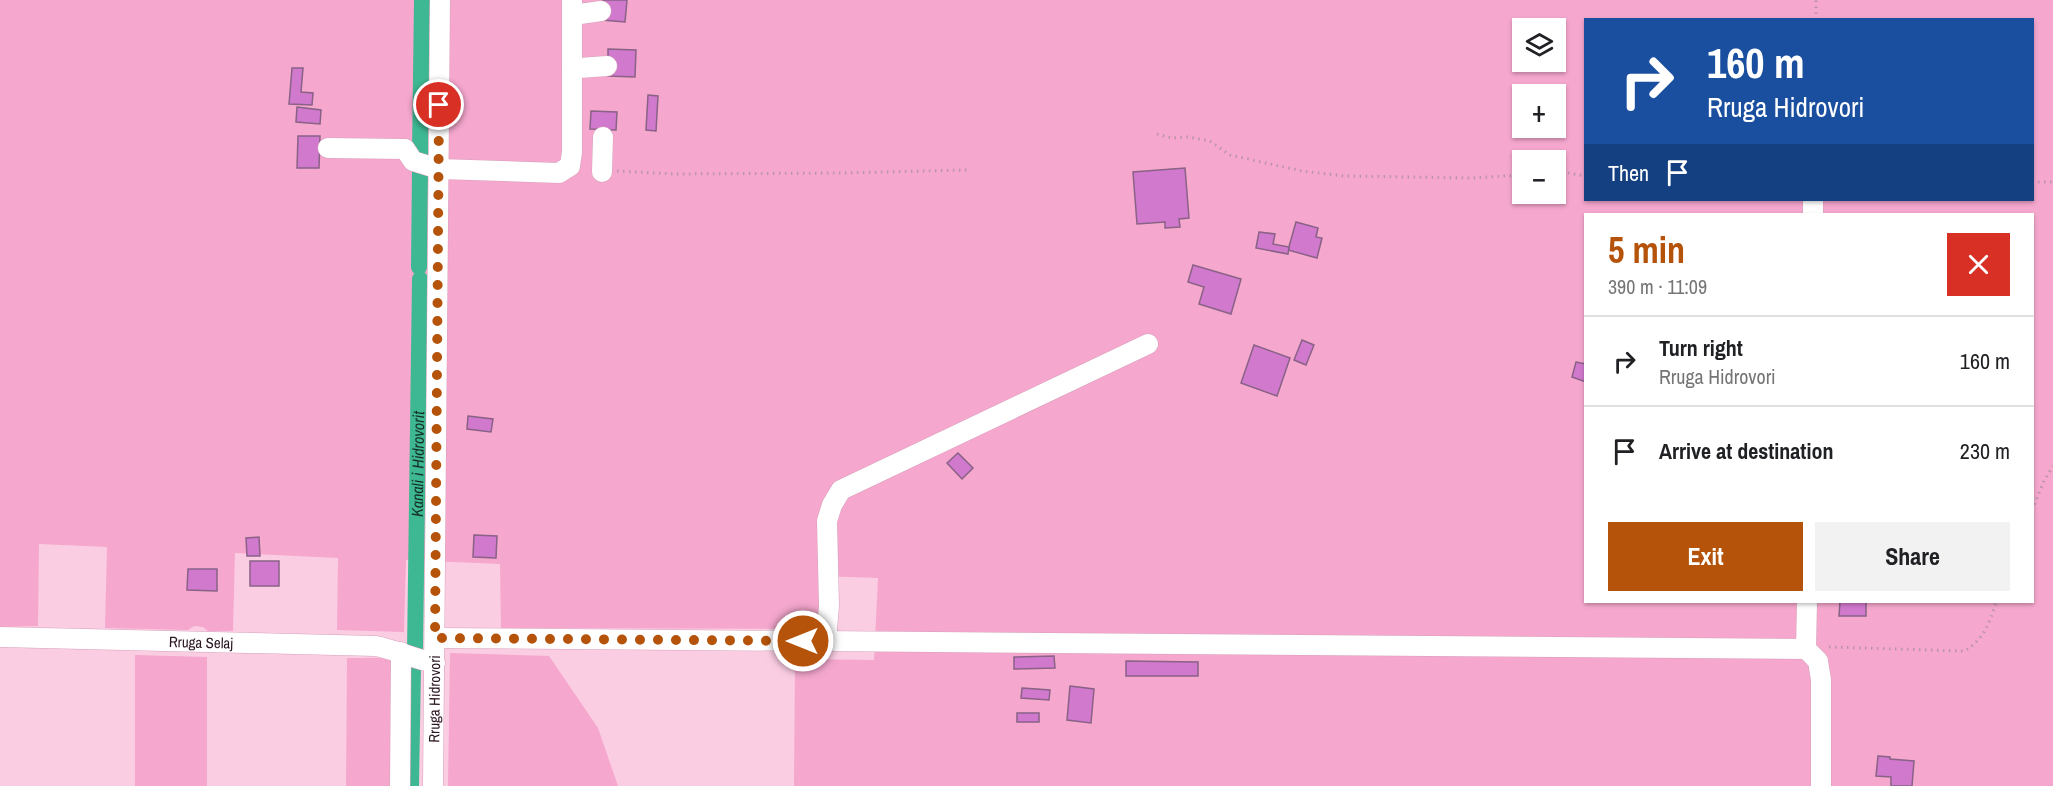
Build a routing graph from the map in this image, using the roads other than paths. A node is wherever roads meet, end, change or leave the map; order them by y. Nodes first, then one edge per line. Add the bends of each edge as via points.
1 (440, 0) edge
2 (572, 8) edge
3 (601, 11) dead end
4 (607, 66) dead end
5 (572, 70) junction
6 (603, 137) dead end
7 (328, 148) dead end
8 (439, 169) junction
9 (602, 172) road end
10 (1148, 344) dead end
11 (1807, 603) edge
12 (0, 637) edge
13 (435, 638) junction
14 (826, 641) junction
15 (1806, 649) junction
16 (401, 652) junction
17 (435, 663) junction
18 (400, 786) edge
19 (434, 786) edge
20 (1821, 786) edge

1 - 8 street, Rruga Hidrovori
2 - 3 street
2 - 5 street
4 - 5 street
5 - 8 street via 570,166 560,173
6 - 9 street
7 - 8 street via 405,149 413,162
8 - 13 street, Rruga Hidrovori
10 - 14 street via 841,490 827,520
11 - 15 street
12 - 16 street, Rruga Selaj via 376,646
13 - 14 street
13 - 17 street, Rruga Hidrovori
14 - 15 street
15 - 20 street via 1818,661 1821,681
16 - 17 street, Rruga Selaj
16 - 18 street
17 - 19 street, Rruga Hidrovori

